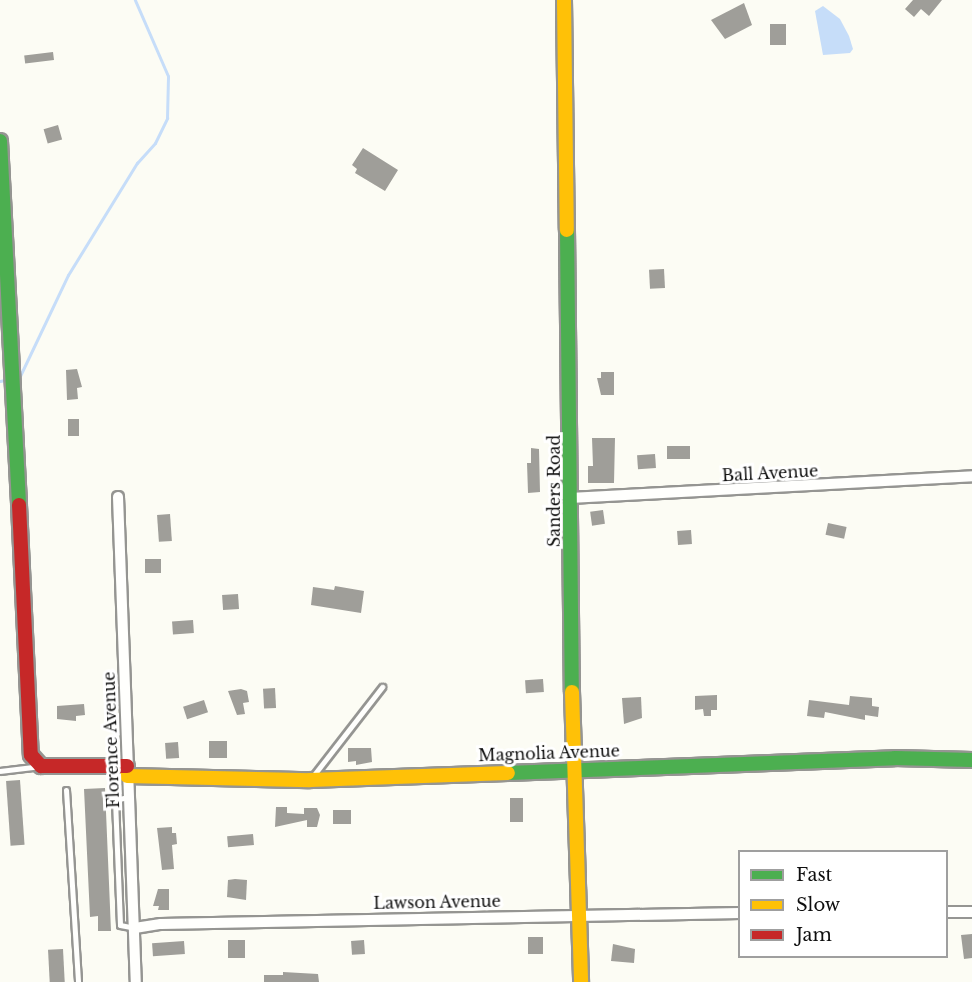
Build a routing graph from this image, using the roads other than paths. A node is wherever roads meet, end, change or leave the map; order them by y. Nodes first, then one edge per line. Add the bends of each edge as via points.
1 (564, 0) edge
2 (0, 141) edge
3 (972, 476) edge
4 (118, 497) dead end
5 (570, 498) junction
6 (382, 687) dead end
7 (972, 760) edge
8 (41, 766) junction
9 (573, 769) junction
10 (0, 771) edge
11 (127, 771) junction
12 (310, 780) junction
13 (66, 790) dead end
14 (128, 797) junction
15 (131, 848) junction
16 (117, 849) junction
17 (133, 901) junction
18 (120, 902) junction
19 (948, 912) edge
20 (972, 912) edge
21 (738, 913) edge
22 (579, 914) junction
23 (135, 928) junction
24 (78, 982) edge
25 (136, 982) edge
26 (581, 982) edge

1 - 5 street, Sanders Road
2 - 8 street via 10,278 28,740 31,755
3 - 5 street, Ball Avenue
4 - 11 street, Florence Avenue
5 - 9 street, Sanders Road
6 - 12 lane
7 - 9 street, Magnolia Avenue via 895,758
8 - 10 lane
8 - 11 street, Magnolia Avenue
9 - 12 street, Magnolia Avenue
9 - 22 street, Sanders Road
11 - 12 street, Magnolia Avenue
11 - 14 street, Florence Avenue
13 - 24 lane
14 - 15 street, Florence Avenue
14 - 16 lane via 115,800
15 - 16 lane
15 - 17 street, Florence Avenue
16 - 18 lane
17 - 18 lane
17 - 23 street, Florence Avenue
18 - 23 lane via 120,925
19 - 20 street
21 - 22 street, Lawson Avenue
22 - 23 street, Lawson Avenue via 160,924
22 - 26 street, Sanders Road
23 - 25 street, Florence Avenue

